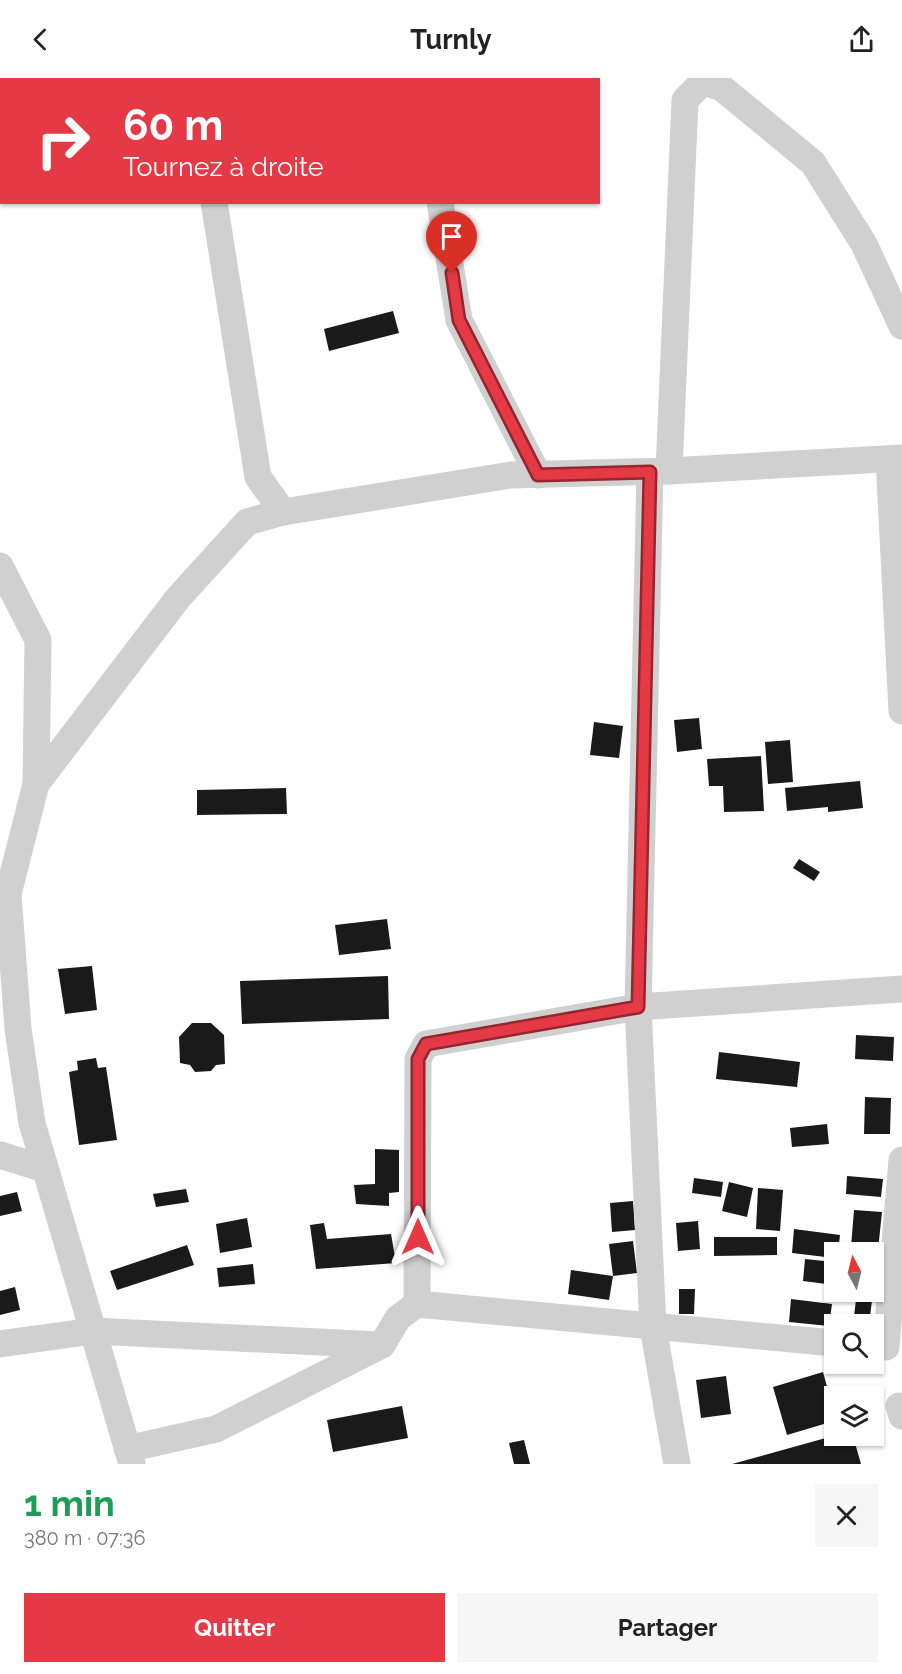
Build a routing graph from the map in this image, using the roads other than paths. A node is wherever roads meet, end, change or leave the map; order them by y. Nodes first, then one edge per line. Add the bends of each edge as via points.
1 (214, 204) edge
2 (440, 204) edge
3 (902, 326) edge
4 (895, 458) edge
5 (659, 472) junction
6 (538, 475) junction
7 (283, 512) junction
8 (0, 566) edge
9 (902, 711) edge
10 (36, 784) junction
11 (902, 989) edge
12 (638, 1007) junction
13 (0, 1155) edge
14 (902, 1160) edge
15 (45, 1168) junction
16 (417, 1304) junction
17 (653, 1327) junction
18 (93, 1331) junction
19 (824, 1342) edge
20 (0, 1344) edge
21 (382, 1345) junction
22 (887, 1348) edge
23 (130, 1457) edge
24 (677, 1464) edge

1 - 7 street via 258,477
2 - 6 street via 459,320
3 - 5 street via 864,244 813,163 722,88 703,82 685,100
4 - 5 street
4 - 9 street
5 - 6 street
5 - 12 street
6 - 7 street via 512,475
7 - 10 street via 247,522 178,598
8 - 10 street via 38,640
10 - 15 street via 8,894 18,1029 32,1123
11 - 12 street
12 - 16 street via 426,1044 418,1059
12 - 17 street
13 - 15 street
14 - 22 street
15 - 18 street
16 - 17 street
16 - 21 street via 398,1318
17 - 19 street
17 - 24 street
18 - 20 street
18 - 21 street
18 - 23 street
21 - 23 street via 216,1429

